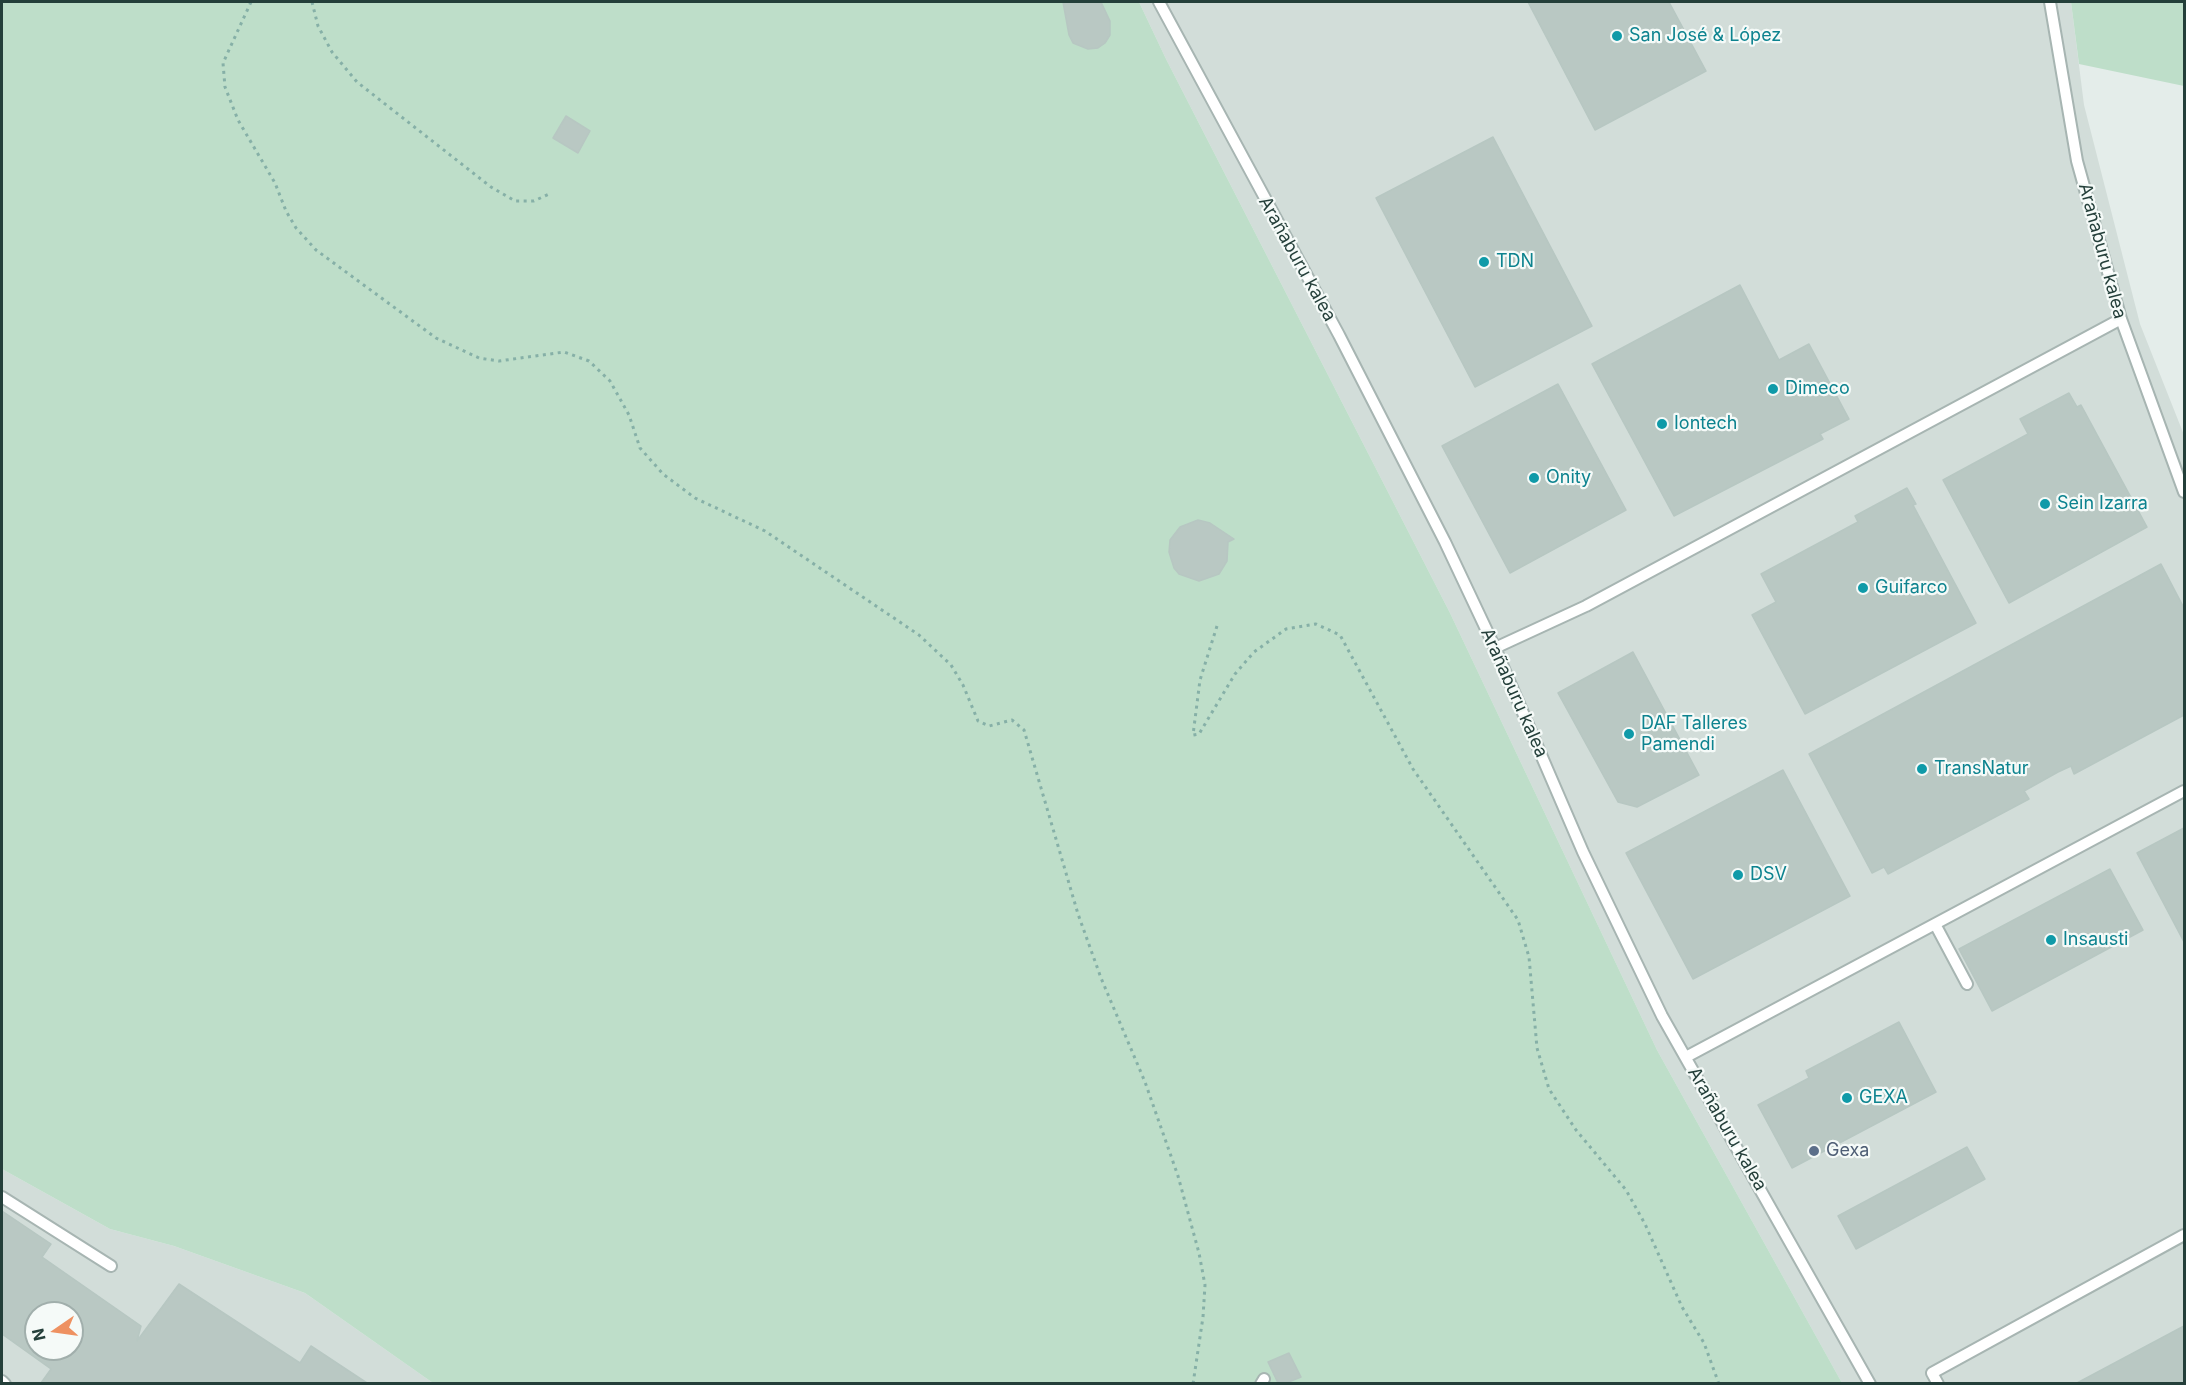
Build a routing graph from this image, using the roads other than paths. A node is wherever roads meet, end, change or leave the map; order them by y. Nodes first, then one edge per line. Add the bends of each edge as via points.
1 (1159, 2) edge
2 (2050, 2) edge
3 (2121, 319) junction
4 (2184, 492) edge
5 (1495, 648) junction
6 (2184, 792) edge
7 (1935, 924) junction
8 (1967, 984) dead end
9 (1686, 1057) junction
10 (2, 1197) edge
11 (2184, 1235) edge
12 (111, 1266) dead end
13 (1870, 1383) edge
14 (1938, 1383) edge

1 - 5 lane, Arañaburu kalea via 1344,346
2 - 3 lane, Arañaburu kalea via 2078,161
3 - 4 lane, Arañaburu kalea
3 - 5 lane via 1586,606
5 - 9 lane, Arañaburu kalea via 1583,852 1662,1016
6 - 7 lane
7 - 8 lane
7 - 9 lane
9 - 13 lane, Arañaburu kalea
10 - 12 lane
11 - 14 lane via 1932,1373

